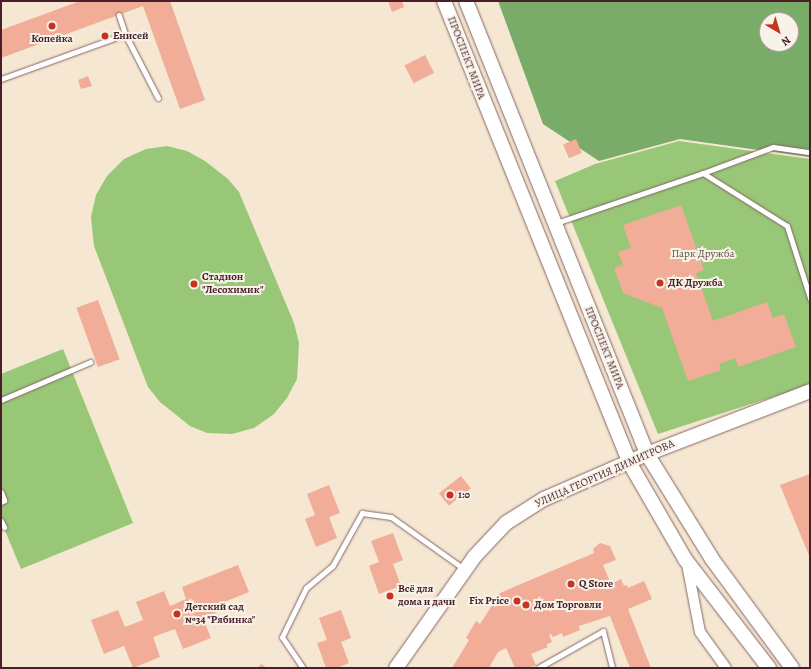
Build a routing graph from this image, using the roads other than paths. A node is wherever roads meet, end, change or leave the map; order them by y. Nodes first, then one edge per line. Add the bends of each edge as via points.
1 (444, 1) edge
2 (466, 1) edge
3 (119, 15) dead end
4 (125, 34) junction
5 (1, 78) edge
6 (158, 98) dead end
7 (810, 152) edge
8 (703, 173) junction
9 (555, 224) junction
10 (810, 298) edge
11 (90, 362) dead end
12 (810, 391) edge
13 (1, 400) edge
14 (647, 454) junction
15 (629, 462) junction
16 (1, 492) edge
17 (1, 502) edge
18 (1, 521) edge
19 (4, 528) dead end
20 (685, 559) junction
21 (465, 569) junction
22 (303, 668) edge
23 (396, 668) edge
24 (538, 668) edge
25 (612, 668) edge
26 (726, 668) edge
27 (769, 668) edge
28 (792, 668) edge

1 - 15 street, ПРОСПЕКТ МИРА
2 - 9 street, ПРОСПЕКТ МИРА
3 - 4 lane
4 - 5 lane
4 - 6 lane
7 - 8 lane via 773,147
8 - 9 lane
8 - 10 lane via 787,226
9 - 14 street, ПРОСПЕКТ МИРА
11 - 13 lane
12 - 14 street, УЛИЦА ГЕОРГИЯ ДИМИТРОВА
14 - 15 street, УЛИЦА ГЕОРГИЯ ДИМИТРОВА
14 - 28 street, ПРОСПЕКТ МИРА via 712,559
15 - 20 street, ПРОСПЕКТ МИРА
15 - 21 street, УЛИЦА ГЕОРГИЯ ДИМИТРОВА via 544,499 506,523
16 - 17 lane via 4,500
18 - 19 lane
20 - 26 street via 700,632
20 - 27 street, ПРОСПЕКТ МИРА
21 - 22 lane via 390,517 362,513 333,565 306,588 282,637
21 - 23 street, УЛИЦА ГЕОРГИЯ ДИМИТРОВА
24 - 25 lane via 603,631

